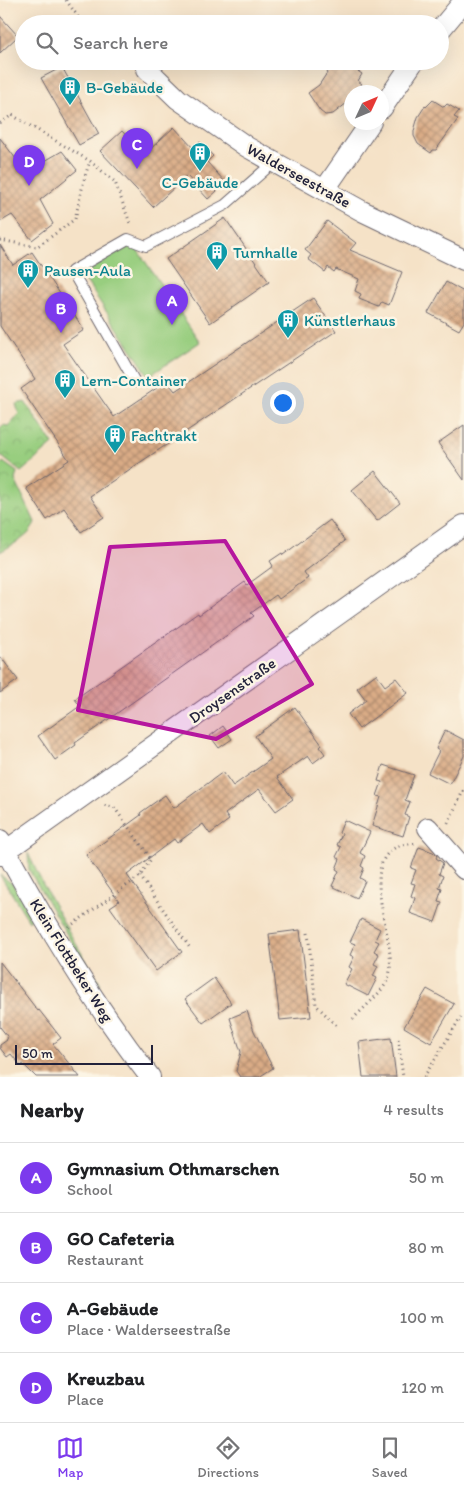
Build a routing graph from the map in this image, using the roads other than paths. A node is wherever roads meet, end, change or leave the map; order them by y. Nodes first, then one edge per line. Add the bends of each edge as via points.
1 (464, 1) edge
2 (449, 19) edge
3 (148, 70) edge
4 (408, 70) edge
5 (389, 98) edge
6 (366, 130) edge
7 (274, 162) junction
8 (325, 189) junction
9 (464, 260) edge
10 (135, 382) dead end
11 (464, 525) edge
12 (434, 835) road end
13 (2, 848) edge
14 (464, 869) edge
15 (150, 1077) edge

1 - 2 street
3 - 7 street, Walderseestraße via 178,98
4 - 5 street
6 - 8 street
7 - 8 street, Walderseestraße
7 - 10 lane via 225,205 146,246 128,239 72,271
8 - 9 street, Walderseestraße
11 - 13 street, Droysenstraße
12 - 14 street
13 - 15 street, Klein Flottbeker Weg via 68,958 121,1040

